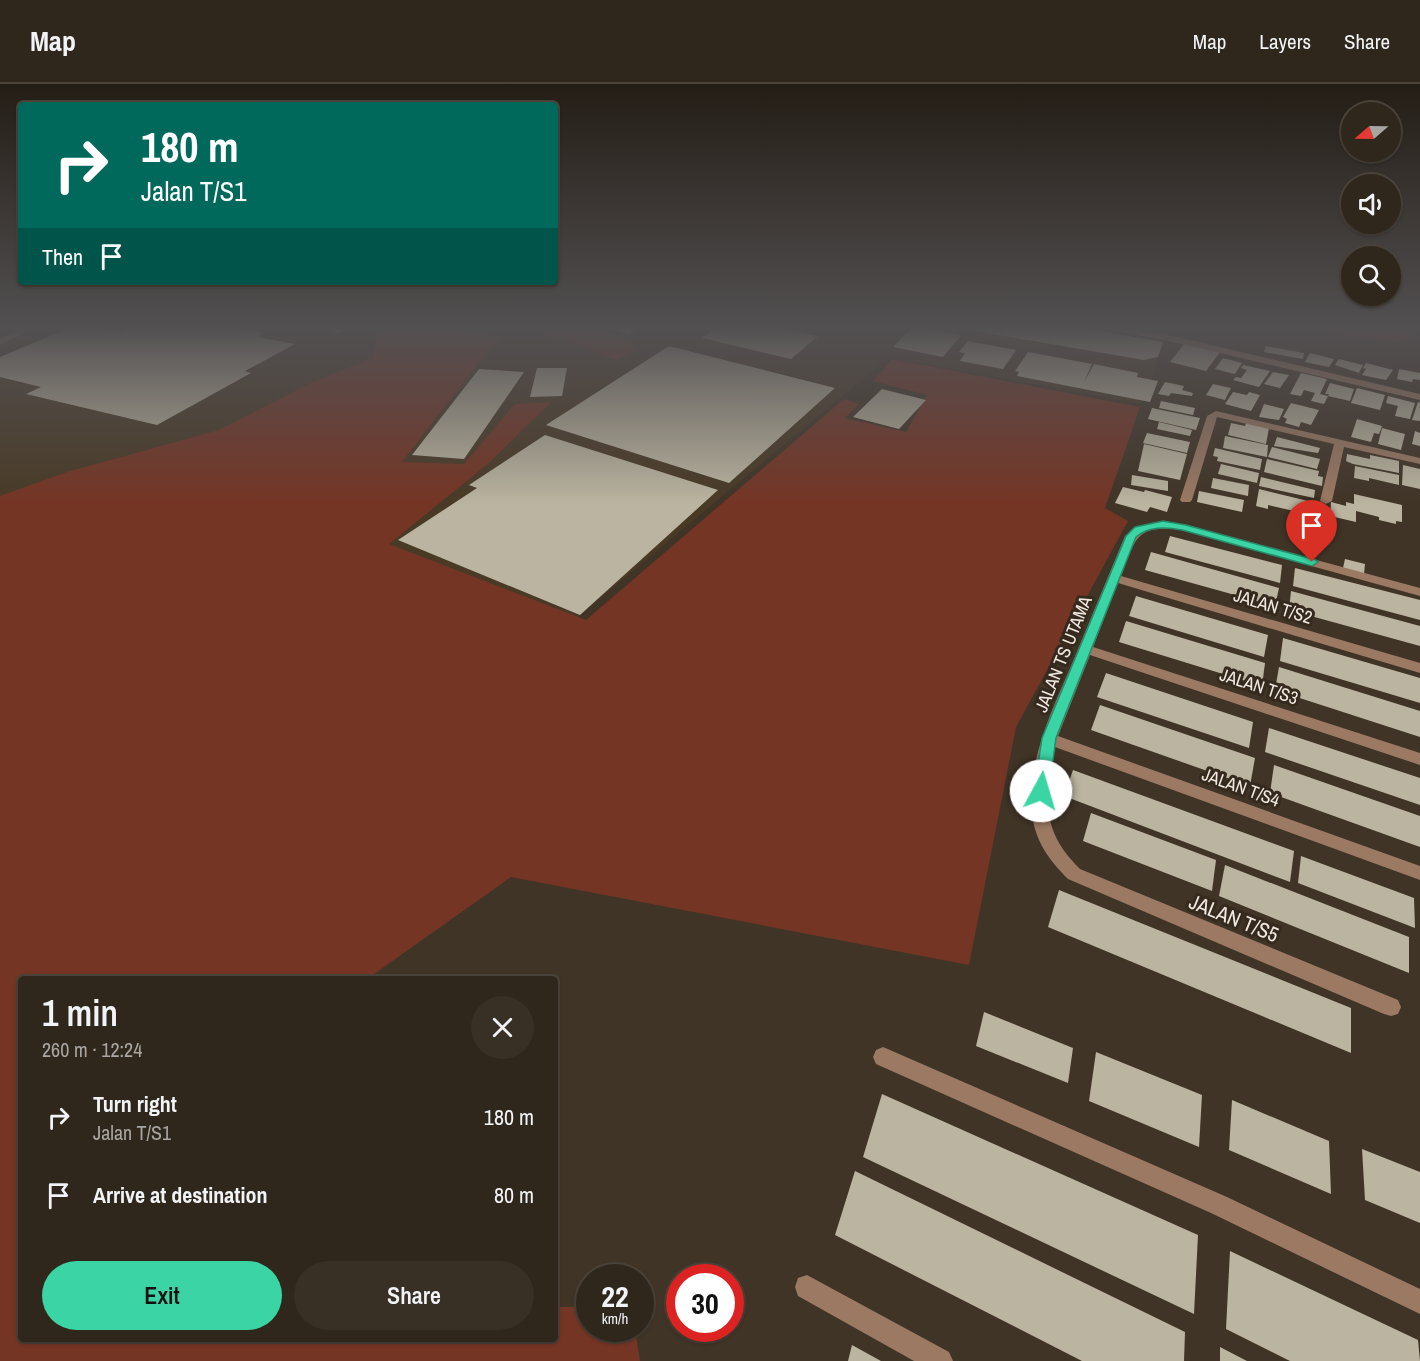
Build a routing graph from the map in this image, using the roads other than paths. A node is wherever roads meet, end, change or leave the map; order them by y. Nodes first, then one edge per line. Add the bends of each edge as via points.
1 (1376, 387) edge
2 (1420, 397) edge
3 (1340, 442) junction
4 (1420, 461) edge
5 (1186, 500) dead end
6 (1326, 501) dead end
7 (1116, 578) junction
8 (1420, 592) edge
9 (1086, 649) junction
10 (1420, 668) edge
11 (1049, 738) junction
12 (1420, 759) edge
13 (1061, 864) joint
14 (1420, 873) edge
15 (1391, 1007) dead end
16 (883, 1057) dead end
17 (807, 1287) dead end
18 (1420, 1302) edge
19 (940, 1361) edge

1 - 2 street
3 - 4 street
3 - 5 street via 1216,414 1212,416
3 - 6 street
7 - 8 street, JALAN TS UTAMA via 1131,536 1138,530 1163,524
7 - 9 street, JALAN TS UTAMA
7 - 10 street, JALAN T/S2
9 - 11 street, JALAN TS UTAMA
9 - 12 street, JALAN T/S3
11 - 13 street, JALAN TS UTAMA via 1039,815 1043,834
11 - 14 street, JALAN T/S4
13 - 15 street, JALAN T/S5 via 1090,883
16 - 18 street via 1219,1205
17 - 19 street

